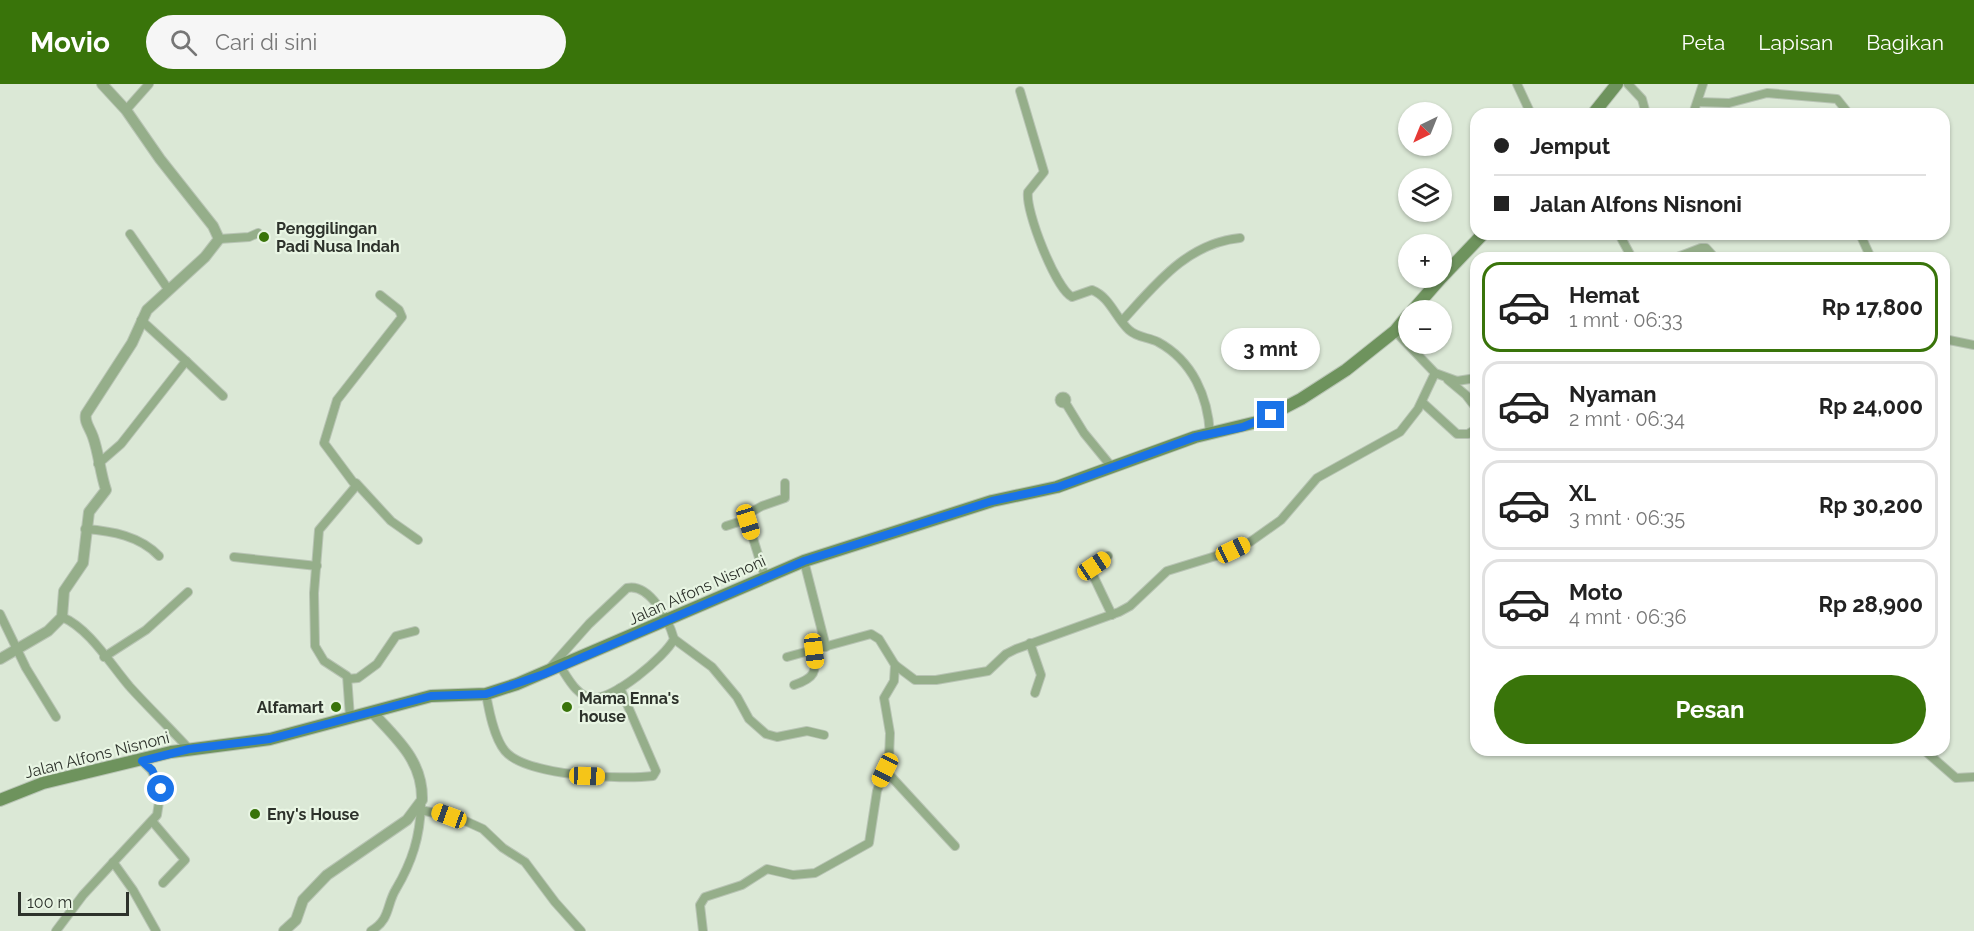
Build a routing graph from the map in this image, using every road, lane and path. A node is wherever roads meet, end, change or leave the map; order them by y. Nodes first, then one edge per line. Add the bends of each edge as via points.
1 (102, 84) edge
2 (149, 84) edge
3 (1517, 84) edge
4 (1617, 84) edge
5 (1628, 84) edge
6 (1703, 84) edge
7 (1020, 91) dead end
8 (1698, 102) junction
9 (1528, 108) edge
10 (1598, 108) edge
11 (1644, 108) edge
12 (1696, 108) edge
13 (1844, 108) edge
14 (126, 110) junction
15 (258, 233) dead end
16 (130, 234) dead end
17 (1240, 238) dead end
18 (219, 239) junction
19 (1477, 240) edge
20 (1691, 252) edge
21 (1710, 252) edge
22 (1452, 266) edge
23 (1432, 288) edge
24 (168, 289) junction
25 (380, 295) dead end
26 (1421, 300) edge
27 (141, 320) junction
28 (1122, 321) junction
29 (1398, 327) edge
30 (1395, 331) junction
31 (1950, 340) edge
32 (1974, 345) edge
33 (186, 361) junction
34 (1435, 373) junction
35 (1470, 378) edge
36 (1448, 379) junction
37 (223, 396) dead end
38 (1470, 399) edge
39 (1065, 402) dead end
40 (1422, 402) junction
41 (1470, 433) edge
42 (1210, 434) junction
43 (98, 464) junction
44 (1111, 466) junction
45 (356, 483) junction
46 (785, 483) dead end
47 (745, 520) junction
48 (726, 526) dead end
49 (85, 530) junction
50 (418, 540) dead end
51 (159, 556) dead end
52 (1108, 556) dead end
53 (234, 557) dead end
54 (804, 561) junction
55 (317, 566) junction
56 (765, 577) junction
57 (188, 592) dead end
58 (0, 614) edge
59 (1112, 615) junction
60 (62, 617) junction
61 (666, 621) junction
62 (415, 631) dead end
63 (674, 639) junction
64 (1030, 644) junction
65 (826, 647) junction
66 (18, 651) junction
67 (814, 651) junction
68 (104, 657) junction
69 (786, 657) dead end
70 (0, 659) edge
71 (895, 665) junction
72 (560, 666) junction
73 (544, 674) junction
74 (348, 679) junction
75 (794, 685) dead end
76 (620, 688) junction
77 (1035, 693) dead end
78 (486, 694) junction
79 (373, 713) junction
80 (56, 717) dead end
81 (350, 717) junction
82 (824, 735) dead end
83 (189, 749) junction
84 (1931, 756) edge
85 (142, 761) junction
86 (885, 770) junction
87 (1974, 777) edge
88 (0, 800) edge
89 (421, 805) junction
90 (152, 821) junction
91 (955, 846) dead end
92 (113, 862) junction
93 (164, 883) dead end
94 (56, 931) edge
95 (156, 931) edge
96 (284, 931) edge
97 (370, 931) edge
98 (581, 931) edge
99 (704, 931) edge

1 - 14 street
2 - 14 street
3 - 9 street
4 - 10 main road
5 - 11 street via 1642,99
6 - 8 street
7 - 28 street via 1044,172 1028,192 1029,208 1056,278 1072,297 1092,290 1103,295
8 - 12 street
8 - 13 street via 1729,103 1762,94 1781,94 1837,99
14 - 18 street
15 - 18 street
16 - 24 street
17 - 28 street via 1204,248 1179,261
18 - 24 street
19 - 22 main road
20 - 21 street via 1706,248
23 - 26 main road
24 - 27 street
25 - 45 street via 402,317 337,400 324,442
27 - 33 street
27 - 43 street via 132,343 85,416
28 - 42 street via 1137,336 1158,342 1191,372 1202,389
29 - 30 main road, Jalan Alfons Nisnoni
30 - 34 street
30 - 42 main road, Jalan Alfons Nisnoni via 1301,399 1250,425
31 - 32 street
33 - 37 street
33 - 43 street via 122,444
34 - 36 street
34 - 40 street
35 - 36 street
36 - 38 street
39 - 44 street
40 - 41 street via 1457,434
40 - 59 street via 1400,432 1317,478 1275,525 1233,550 1167,571 1130,606
42 - 44 main road, Jalan Alfons Nisnoni
43 - 49 street via 106,489 89,512
44 - 54 main road, Jalan Alfons Nisnoni via 1058,487 992,501
45 - 50 street via 391,521
45 - 55 street via 319,530
46 - 47 street via 785,498 762,506 746,515
47 - 48 street
47 - 56 street
49 - 51 street via 122,534
49 - 60 street via 83,563 64,591
52 - 59 street via 1091,571
53 - 55 street
54 - 56 main road, Jalan Alfons Nisnoni
54 - 65 street
55 - 74 street via 315,646 324,661
56 - 61 main road, Jalan Alfons Nisnoni
57 - 68 street via 146,630
58 - 66 street
59 - 64 street
60 - 66 street
60 - 68 street via 88,637
61 - 63 street
61 - 72 main road, Jalan Alfons Nisnoni
61 - 73 street via 650,596 638,588 627,588
62 - 74 street via 396,636 377,664 358,678
63 - 76 street via 666,653
63 - 82 street via 712,667 749,719 766,734 777,737 807,731
64 - 71 street via 1006,654 988,671 936,680 915,680
64 - 77 street via 1041,675
65 - 67 street
65 - 71 street via 875,635
66 - 70 street
66 - 80 street
67 - 69 street
67 - 75 street via 814,675
68 - 83 street
71 - 86 street via 894,681 884,698 890,733
72 - 73 main road, Jalan Alfons Nisnoni
72 - 76 street via 588,697 610,695
73 - 78 main road, Jalan Alfons Nisnoni
74 - 81 street
76 - 78 street via 656,771 653,776 587,776 534,767 511,757 500,743
78 - 79 main road, Jalan Alfons Nisnoni via 431,696
79 - 81 main road, Jalan Alfons Nisnoni
79 - 89 street via 412,757 419,775
81 - 83 main road, Jalan Alfons Nisnoni via 270,739
83 - 85 main road, Jalan Alfons Nisnoni
84 - 87 street via 1956,778
85 - 88 main road, Jalan Alfons Nisnoni via 43,783
85 - 90 street via 152,770 161,789 157,815
86 - 91 street
86 - 99 street via 877,791 868,844 815,873 767,869 742,885 705,897 700,905
89 - 96 street via 407,820 327,875 303,900 296,920
89 - 97 street via 420,837 408,872 396,889 390,911
89 - 98 street via 483,829 525,862
90 - 92 street
90 - 93 street via 185,860
92 - 94 street
92 - 95 street

